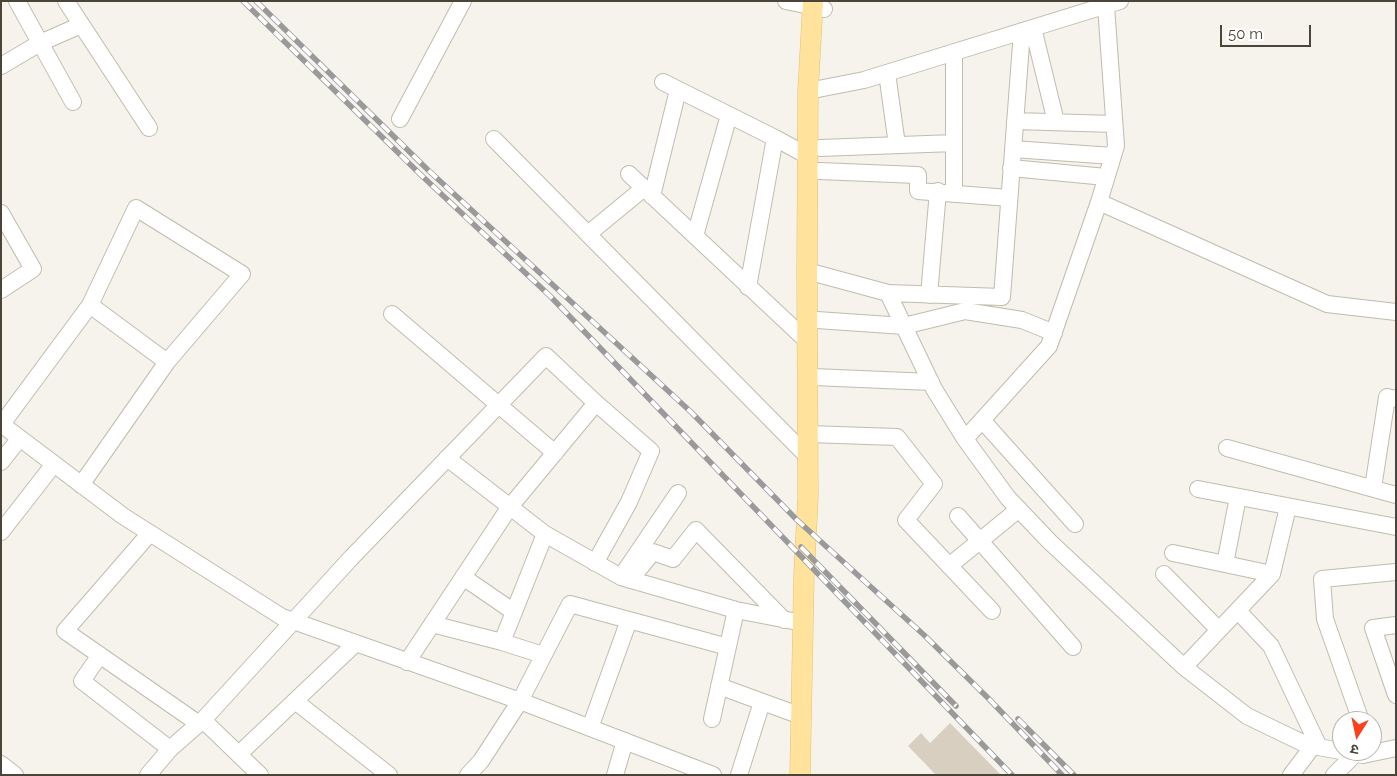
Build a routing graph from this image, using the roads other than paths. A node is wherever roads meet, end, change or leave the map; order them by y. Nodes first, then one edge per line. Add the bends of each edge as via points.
1 (18, 1) edge
2 (66, 1) edge
3 (463, 1) edge
4 (786, 1) edge
5 (1113, 3) edge
6 (818, 5) edge
7 (82, 25) junction
8 (1027, 30) junction
9 (40, 43) junction
10 (954, 52) junction
11 (1, 66) edge
12 (887, 73) junction
13 (663, 82) dead end
14 (678, 90) junction
15 (815, 90) junction
16 (73, 102) dead end
17 (729, 115) junction
18 (400, 120) dead end
19 (1015, 121) junction
20 (1056, 122) junction
21 (1114, 124) junction
22 (149, 128) dead end
23 (775, 138) junction
24 (494, 139) dead end
25 (954, 143) junction
26 (897, 145) junction
27 (1013, 149) junction
28 (1113, 156) junction
29 (816, 158) junction
30 (1011, 168) junction
31 (629, 174) dead end
32 (1106, 177) junction
33 (648, 192) junction
34 (938, 192) junction
35 (954, 193) junction
36 (1009, 198) junction
37 (1099, 202) junction
38 (1, 213) edge
39 (588, 234) junction
40 (695, 236) junction
41 (812, 272) junction
42 (748, 287) junction
43 (1, 290) edge
44 (888, 294) junction
45 (928, 295) junction
46 (90, 306) junction
47 (1396, 312) edge
48 (392, 314) dead end
49 (817, 320) junction
50 (904, 326) junction
51 (1054, 333) junction
52 (806, 340) junction
53 (166, 362) junction
54 (813, 377) junction
55 (930, 382) junction
56 (1396, 399) edge
57 (596, 403) junction
58 (498, 405) junction
59 (982, 420) junction
60 (2, 424) edge
61 (808, 430) junction
62 (20, 438) junction
63 (965, 439) junction
64 (1227, 448) dead end
65 (555, 453) junction
66 (808, 457) junction
67 (447, 458) junction
68 (1, 462) edge
69 (54, 464) junction
70 (81, 485) junction
71 (1373, 488) junction
72 (1198, 490) dead end
73 (678, 493) dead end
74 (1396, 495) edge
75 (1238, 497) junction
76 (1288, 507) junction
77 (509, 508) junction
78 (1019, 509) junction
79 (958, 516) dead end
80 (1075, 524) dead end
81 (1396, 527) edge
82 (1, 532) edge
83 (150, 534) junction
84 (545, 534) junction
85 (980, 541) junction
86 (1173, 553) dead end
87 (595, 563) junction
88 (1225, 564) junction
89 (949, 566) junction
90 (1396, 572) edge
91 (1164, 574) dead end
92 (1272, 574) junction
93 (463, 578) junction
94 (626, 578) junction
95 (736, 610) junction
96 (992, 611) dead end
97 (1238, 611) junction
98 (514, 612) junction
99 (629, 620) junction
100 (294, 621) junction
101 (793, 621) junction
102 (432, 624) junction
103 (1396, 625) edge
104 (1219, 630) junction
105 (502, 642) junction
106 (356, 643) junction
107 (728, 647) junction
108 (1073, 647) dead end
109 (100, 655) junction
110 (543, 655) junction
111 (407, 662) junction
112 (1184, 667) junction
113 (719, 686) junction
114 (1396, 695) edge
115 (295, 701) junction
116 (520, 701) junction
117 (762, 702) junction
118 (1357, 711) edge
119 (801, 716) junction
120 (712, 719) dead end
121 (201, 722) junction
122 (590, 728) junction
123 (625, 741) junction
124 (1316, 747) junction
125 (1396, 748) edge
126 (170, 749) junction
127 (1332, 750) edge
128 (1382, 750) edge
129 (239, 754) junction
130 (1348, 761) edge
131 (1, 765) edge
132 (15, 775) edge
133 (148, 775) edge
134 (260, 775) edge
135 (389, 775) edge
136 (468, 775) edge
137 (615, 775) edge
138 (713, 775) edge
139 (739, 775) edge
140 (800, 775) edge
141 (1292, 775) edge
142 (1334, 775) edge

1 - 9 street
2 - 7 street
3 - 18 street
4 - 6 street
5 - 8 street
5 - 21 street
6 - 15 main road
7 - 9 street
7 - 22 street
8 - 10 street
8 - 19 street
8 - 20 street
9 - 11 street
9 - 16 street
10 - 12 street
10 - 25 street
12 - 15 street
12 - 26 street
13 - 14 street
14 - 17 street
14 - 33 street
15 - 29 main road
17 - 23 street
17 - 40 street
19 - 20 street
19 - 27 street
20 - 21 street
21 - 28 street via 1116,146
23 - 29 street
23 - 42 street
24 - 39 street
25 - 26 street
25 - 35 street
26 - 29 street
27 - 28 street
27 - 30 street
28 - 32 street
29 - 34 street via 918,175 918,191
29 - 41 main road
30 - 32 street
30 - 36 street
31 - 33 street
32 - 37 street
33 - 39 street
33 - 40 street
34 - 35 street
34 - 45 street
35 - 36 street
36 - 45 street via 1002,297
37 - 47 street via 1327,304
37 - 51 street
38 - 43 street via 33,269
39 - 66 street
40 - 42 street
41 - 44 street
41 - 49 main road
41 - 52 main road
42 - 52 street
44 - 45 street
44 - 50 street
46 - 53 street
46 - 53 street via 136,208 242,274
46 - 60 street
48 - 58 street
49 - 50 street
49 - 54 main road
50 - 51 street via 965,311 1022,320
50 - 55 street
51 - 59 street via 1049,346
52 - 61 main road
53 - 70 street
54 - 55 street
54 - 61 main road
55 - 63 street
56 - 71 street via 1387,397
57 - 58 street via 546,356
57 - 65 street
57 - 87 street via 651,451 630,502
58 - 65 street
58 - 67 street
59 - 63 street
59 - 80 street
60 - 62 street
61 - 66 main road
61 - 89 street via 897,437 934,484 906,520
62 - 68 street
62 - 69 street
63 - 78 street
64 - 71 street
65 - 77 street
66 - 101 main road via 808,498
67 - 77 street
67 - 100 street
69 - 70 street
69 - 82 street
70 - 83 street
71 - 74 street
72 - 75 street
73 - 94 street
75 - 76 street
75 - 88 street
76 - 81 street
76 - 92 street
77 - 84 street
77 - 93 street
78 - 85 street
78 - 112 street
79 - 85 street
83 - 100 street via 282,617
83 - 109 street via 65,631
84 - 87 street
84 - 98 street
85 - 89 street
85 - 108 street
86 - 88 street
87 - 94 street
88 - 92 street
89 - 96 street
90 - 118 street via 1322,579 1325,619
91 - 104 street
92 - 97 street
93 - 98 street
93 - 102 street
94 - 95 street
94 - 101 street via 653,552 673,559 696,530
95 - 101 street
95 - 107 street
97 - 104 street
97 - 124 street via 1271,646
98 - 105 street
99 - 107 street
99 - 110 street via 570,604
99 - 122 street
100 - 106 street
100 - 121 street
101 - 119 main road
102 - 105 street
102 - 111 street
103 - 114 street via 1373,628
104 - 112 street
105 - 110 street
106 - 111 street
106 - 115 street
107 - 113 street
109 - 121 street
109 - 126 street via 82,681
110 - 116 street
111 - 116 street
112 - 124 street via 1247,716
113 - 117 street
113 - 120 street
115 - 129 street
115 - 135 street
116 - 122 street
116 - 136 street via 481,761
117 - 119 street
117 - 139 street
119 - 140 main road
121 - 126 street
121 - 129 street
122 - 123 street
123 - 137 street
123 - 138 street
124 - 127 street
124 - 141 street
125 - 128 street
126 - 133 street
129 - 134 street
130 - 142 street
131 - 132 street

